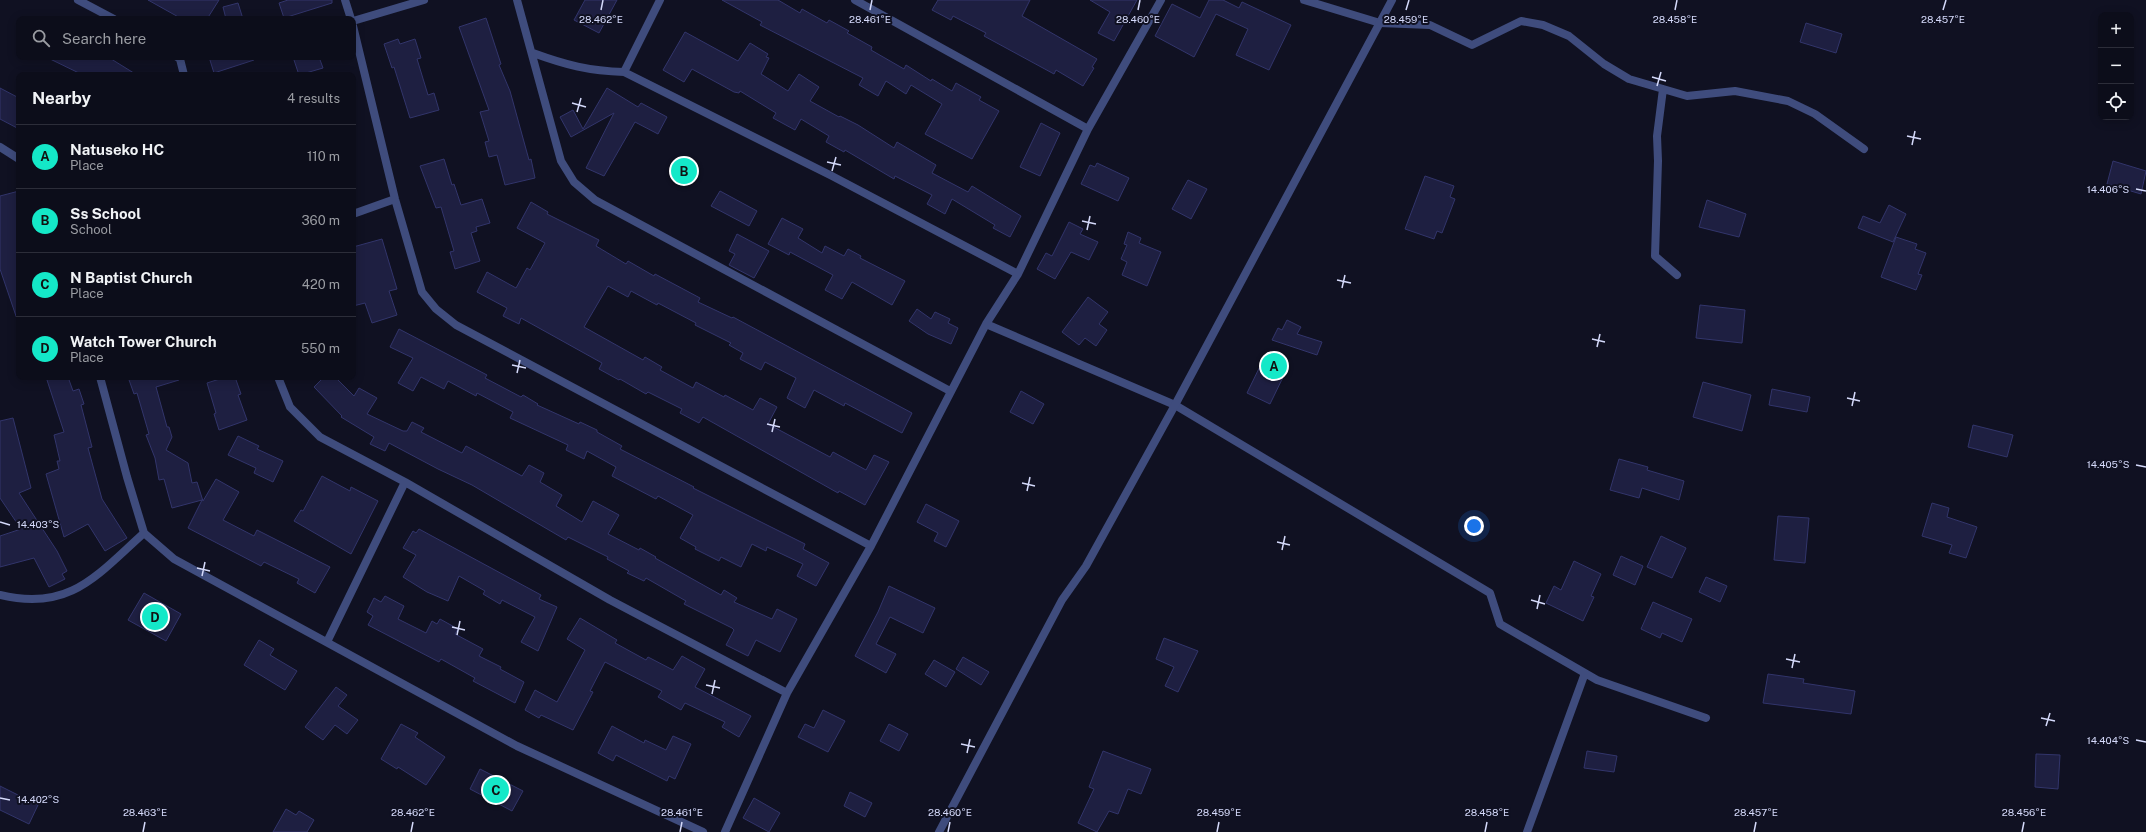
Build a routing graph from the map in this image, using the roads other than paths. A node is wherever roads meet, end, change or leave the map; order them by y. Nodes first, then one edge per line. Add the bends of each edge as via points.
1 (78, 0) edge
2 (345, 0) edge
3 (424, 0) edge
4 (517, 0) edge
5 (660, 0) edge
6 (855, 0) edge
7 (1161, 0) edge
8 (1304, 0) edge
9 (1392, 0) edge
10 (108, 16) edge
11 (351, 16) edge
12 (356, 19) edge
13 (1380, 23) junction
14 (356, 38) edge
15 (533, 54) junction
16 (180, 60) edge
17 (183, 72) edge
18 (624, 72) junction
19 (1663, 89) junction
20 (1088, 129) junction
21 (0, 147) edge
22 (1864, 149) dead end
23 (16, 156) edge
24 (395, 199) junction
25 (356, 213) edge
26 (1018, 274) junction
27 (1677, 275) dead end
28 (986, 324) junction
29 (101, 380) edge
30 (279, 380) edge
31 (950, 391) junction
32 (1175, 405) junction
33 (405, 482) junction
34 (144, 533) junction
35 (871, 546) junction
36 (0, 595) edge
37 (327, 642) junction
38 (1585, 673) junction
39 (786, 693) junction
40 (1706, 718) dead end
41 (703, 832) edge
42 (725, 832) edge
43 (939, 832) edge
44 (1527, 832) edge

1 - 10 street
2 - 11 street
3 - 12 street
4 - 15 street
5 - 18 street
6 - 20 street
7 - 20 street
8 - 13 street
9 - 13 street
13 - 19 street via 1430,25 1472,45 1521,21 1543,25 1569,36 1604,64 1629,79
13 - 32 street
14 - 24 street
15 - 18 street via 593,71
15 - 31 street via 561,161 574,182 595,200
16 - 17 street
18 - 26 street via 832,176
19 - 22 street via 1687,96 1735,91 1788,101 1815,114
19 - 27 street via 1657,136 1655,256
20 - 26 street
21 - 23 street
24 - 25 street
24 - 35 street via 422,292 436,309 456,325
26 - 28 street
28 - 31 street
28 - 32 street
29 - 34 street
30 - 33 street via 290,407 320,437
31 - 35 street
32 - 38 street via 1490,593 1500,624
32 - 43 street via 1086,566 1062,600
33 - 37 street
33 - 39 street via 610,600
34 - 36 street via 87,584 71,592 54,598 29,600
34 - 37 street via 174,559
35 - 39 street
37 - 41 street via 517,746
38 - 40 street via 1598,680
38 - 44 street
39 - 42 street

